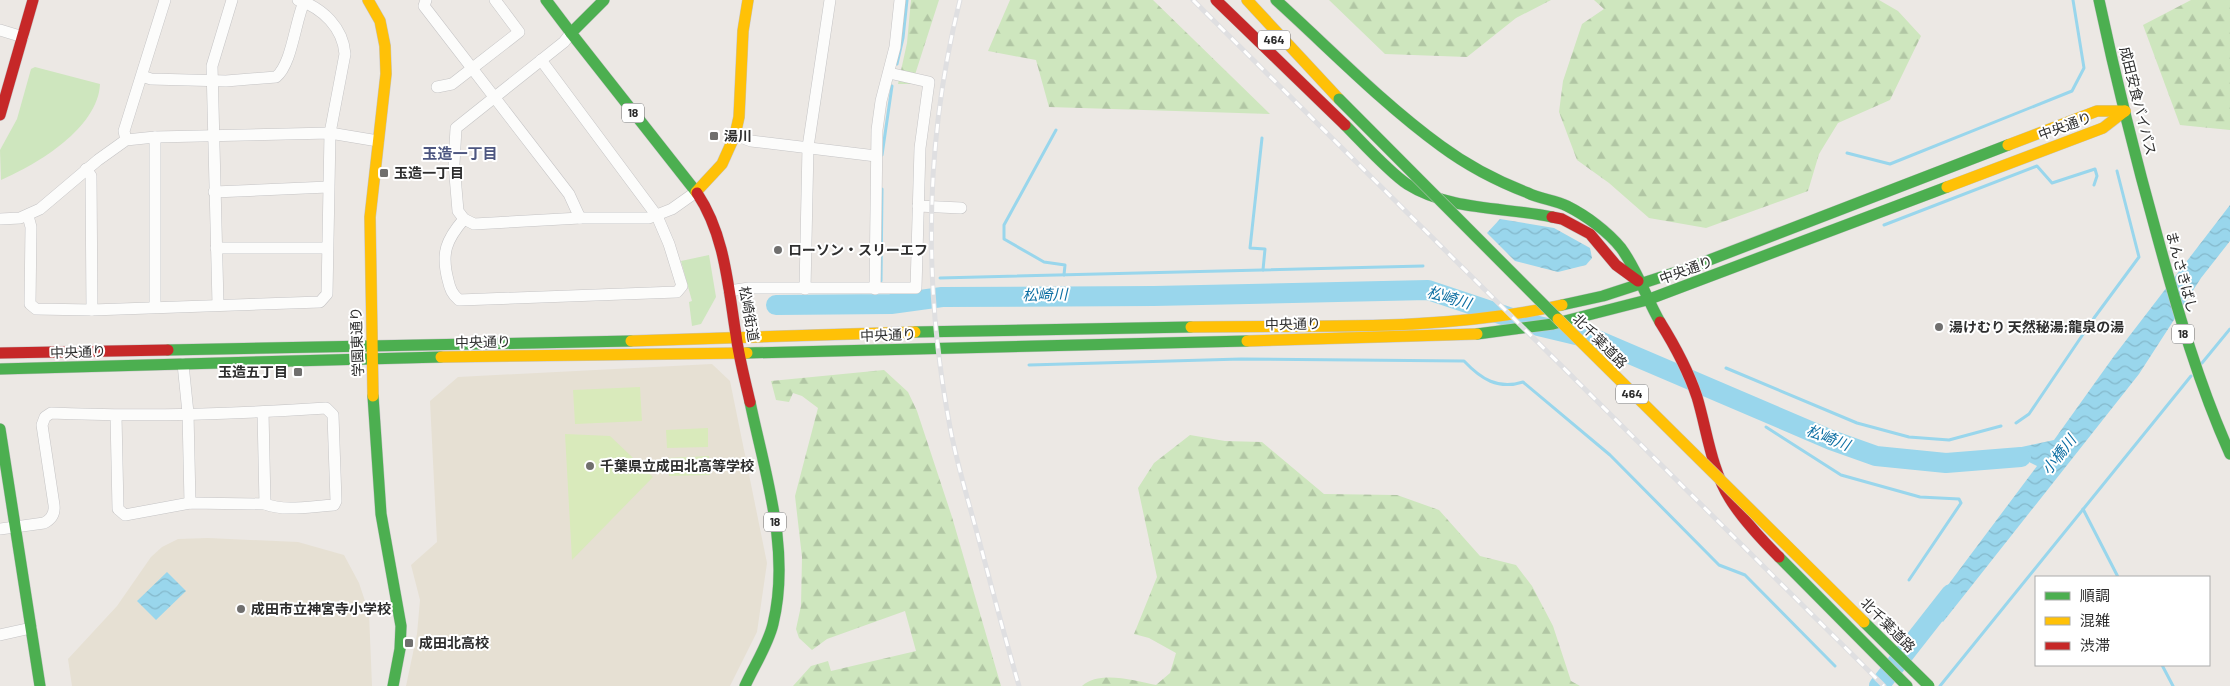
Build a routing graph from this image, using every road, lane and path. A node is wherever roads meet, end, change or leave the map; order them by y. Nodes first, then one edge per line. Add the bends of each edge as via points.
1 (33, 0) edge
2 (165, 0) edge
3 (232, 0) edge
4 (368, 0) edge
5 (426, 0) edge
6 (495, 0) edge
7 (546, 0) edge
8 (604, 0) edge
9 (748, 0) edge
10 (830, 0) edge
11 (900, 0) edge
12 (1216, 0) edge
13 (1234, 0) edge
14 (1246, 0) edge
15 (1276, 0) edge
16 (2099, 0) edge
17 (301, 1) edge
18 (0, 30) edge
19 (571, 33) junction
20 (22, 37) junction
21 (541, 60) junction
22 (472, 68) junction
23 (889, 73) junction
24 (142, 76) junction
25 (1318, 77) junction
26 (213, 80) junction
27 (436, 87) dead end
28 (493, 96) junction
29 (2125, 111) junction
30 (0, 115) edge
31 (330, 133) junction
32 (213, 135) junction
33 (735, 135) junction
34 (155, 136) junction
35 (126, 140) junction
36 (378, 140) junction
37 (808, 147) junction
38 (876, 156) junction
39 (86, 169) junction
40 (328, 188) junction
41 (214, 192) junction
42 (696, 192) junction
43 (918, 206) junction
44 (961, 208) dead end
45 (2150, 210) joint
46 (28, 216) junction
47 (657, 216) junction
48 (580, 218) junction
49 (0, 219) edge
50 (464, 219) junction
51 (216, 248) junction
52 (327, 248) junction
53 (1641, 283) junction
54 (805, 288) junction
55 (875, 289) junction
56 (729, 291) junction
57 (1647, 300) junction
58 (218, 304) junction
59 (155, 307) junction
60 (92, 310) junction
61 (736, 337) junction
62 (0, 353) edge
63 (372, 353) junction
64 (740, 354) junction
65 (183, 364) junction
66 (0, 369) edge
67 (263, 412) junction
68 (188, 413) junction
69 (116, 416) junction
70 (0, 429) edge
71 (2230, 454) edge
72 (190, 503) junction
73 (265, 504) junction
74 (15, 526) junction
75 (0, 529) edge
76 (31, 628) junction
77 (0, 635) edge
78 (40, 686) edge
79 (393, 686) edge
80 (745, 686) edge
81 (1907, 686) edge
82 (1928, 686) edge

1 - 20 main road
2 - 24 street
3 - 26 street via 212,66
4 - 36 main road, 学園東通り via 382,23 388,61
5 - 22 street via 424,6
6 - 22 street via 519,32
7 - 19 main road, 松崎街道
8 - 19 main road
9 - 33 main road
10 - 37 street
11 - 23 street
12 - 53 main road, bridge via 1405,182 1425,194 1453,203 1562,219 1590,234 1616,265
13 - 25 main road, 北千葉道路 / 464
14 - 25 main road, 北千葉道路 / 464
15 - 53 main road via 1442,147 1479,171 1529,194 1567,206 1594,223 1620,247
16 - 29 main road, 成田安食バイパス / 18
17 - 26 street via 282,73 276,77
17 - 31 street via 322,11 344,43 345,54
18 - 20 street
19 - 21 street
19 - 42 main road, 松崎街道 / 18
20 - 30 main road
21 - 28 street
21 - 47 street
22 - 27 street via 452,84
22 - 28 street
23 - 38 street via 881,101
23 - 43 street via 929,82 920,148
24 - 26 street
24 - 35 street via 124,131
25 - 82 main road, 北千葉道路 / 464, bridge
26 - 32 street
28 - 48 street via 569,194
28 - 50 street via 456,128 454,164 458,211
29 - 45 main road, 成田安食バイパス / 18
29 - 53 main road, 中央通り via 2097,111 1686,269
29 - 57 main road, 中央通り via 2103,128
31 - 32 street
31 - 36 street
31 - 40 street
32 - 34 street
32 - 41 street
33 - 37 street via 750,141
33 - 42 main road via 722,164
34 - 35 street
34 - 59 street
35 - 39 street
36 - 63 main road, 学園東通り via 370,215
37 - 38 street
37 - 54 street
38 - 55 street
39 - 46 street
39 - 60 street via 91,176
40 - 41 street
40 - 52 street
41 - 51 street
42 - 47 street
42 - 56 main road, 松崎街道 / 18 via 708,210 718,236
43 - 44 street
43 - 55 street via 916,288
45 - 71 main road, まんさきばし / 18 via 2183,332 2204,394
46 - 49 street
46 - 60 street via 31,227 30,304 36,309
47 - 48 street
47 - 50 street via 676,261 682,286 677,292 459,300 451,291 443,262 455,229
48 - 50 street via 474,224
51 - 52 street
51 - 58 street
52 - 58 street via 327,294 320,302
53 - 57 main road
53 - 61 main road, 中央通り via 1603,296 1540,310 1435,323
54 - 55 street
54 - 56 street
56 - 61 main road, 松崎街道 / 18
57 - 64 main road, 中央通り via 1553,324 1472,335
57 - 81 main road, bridge via 1684,362 1713,458 1738,512
58 - 59 street
59 - 60 street
61 - 63 main road, 中央通り
61 - 64 main road, 松崎街道 / 18
62 - 63 main road, 中央通り
63 - 64 main road, 中央通り
63 - 65 main road, 中央通り
63 - 79 main road, 学園東通り via 378,490 401,628
64 - 80 main road, 松崎街道 / 18 via 779,542 780,568 780,590 773,626
65 - 66 main road, 中央通り
65 - 68 street
67 - 68 street
67 - 73 street
67 - 73 street via 326,408 331,411 336,501 334,505 287,508
68 - 69 street
68 - 72 street
69 - 72 street via 118,509 125,515
69 - 74 street via 51,413 45,418 42,424 53,515 44,523
70 - 74 main road
72 - 73 street
74 - 75 street
74 - 76 main road
76 - 77 street
76 - 78 main road

